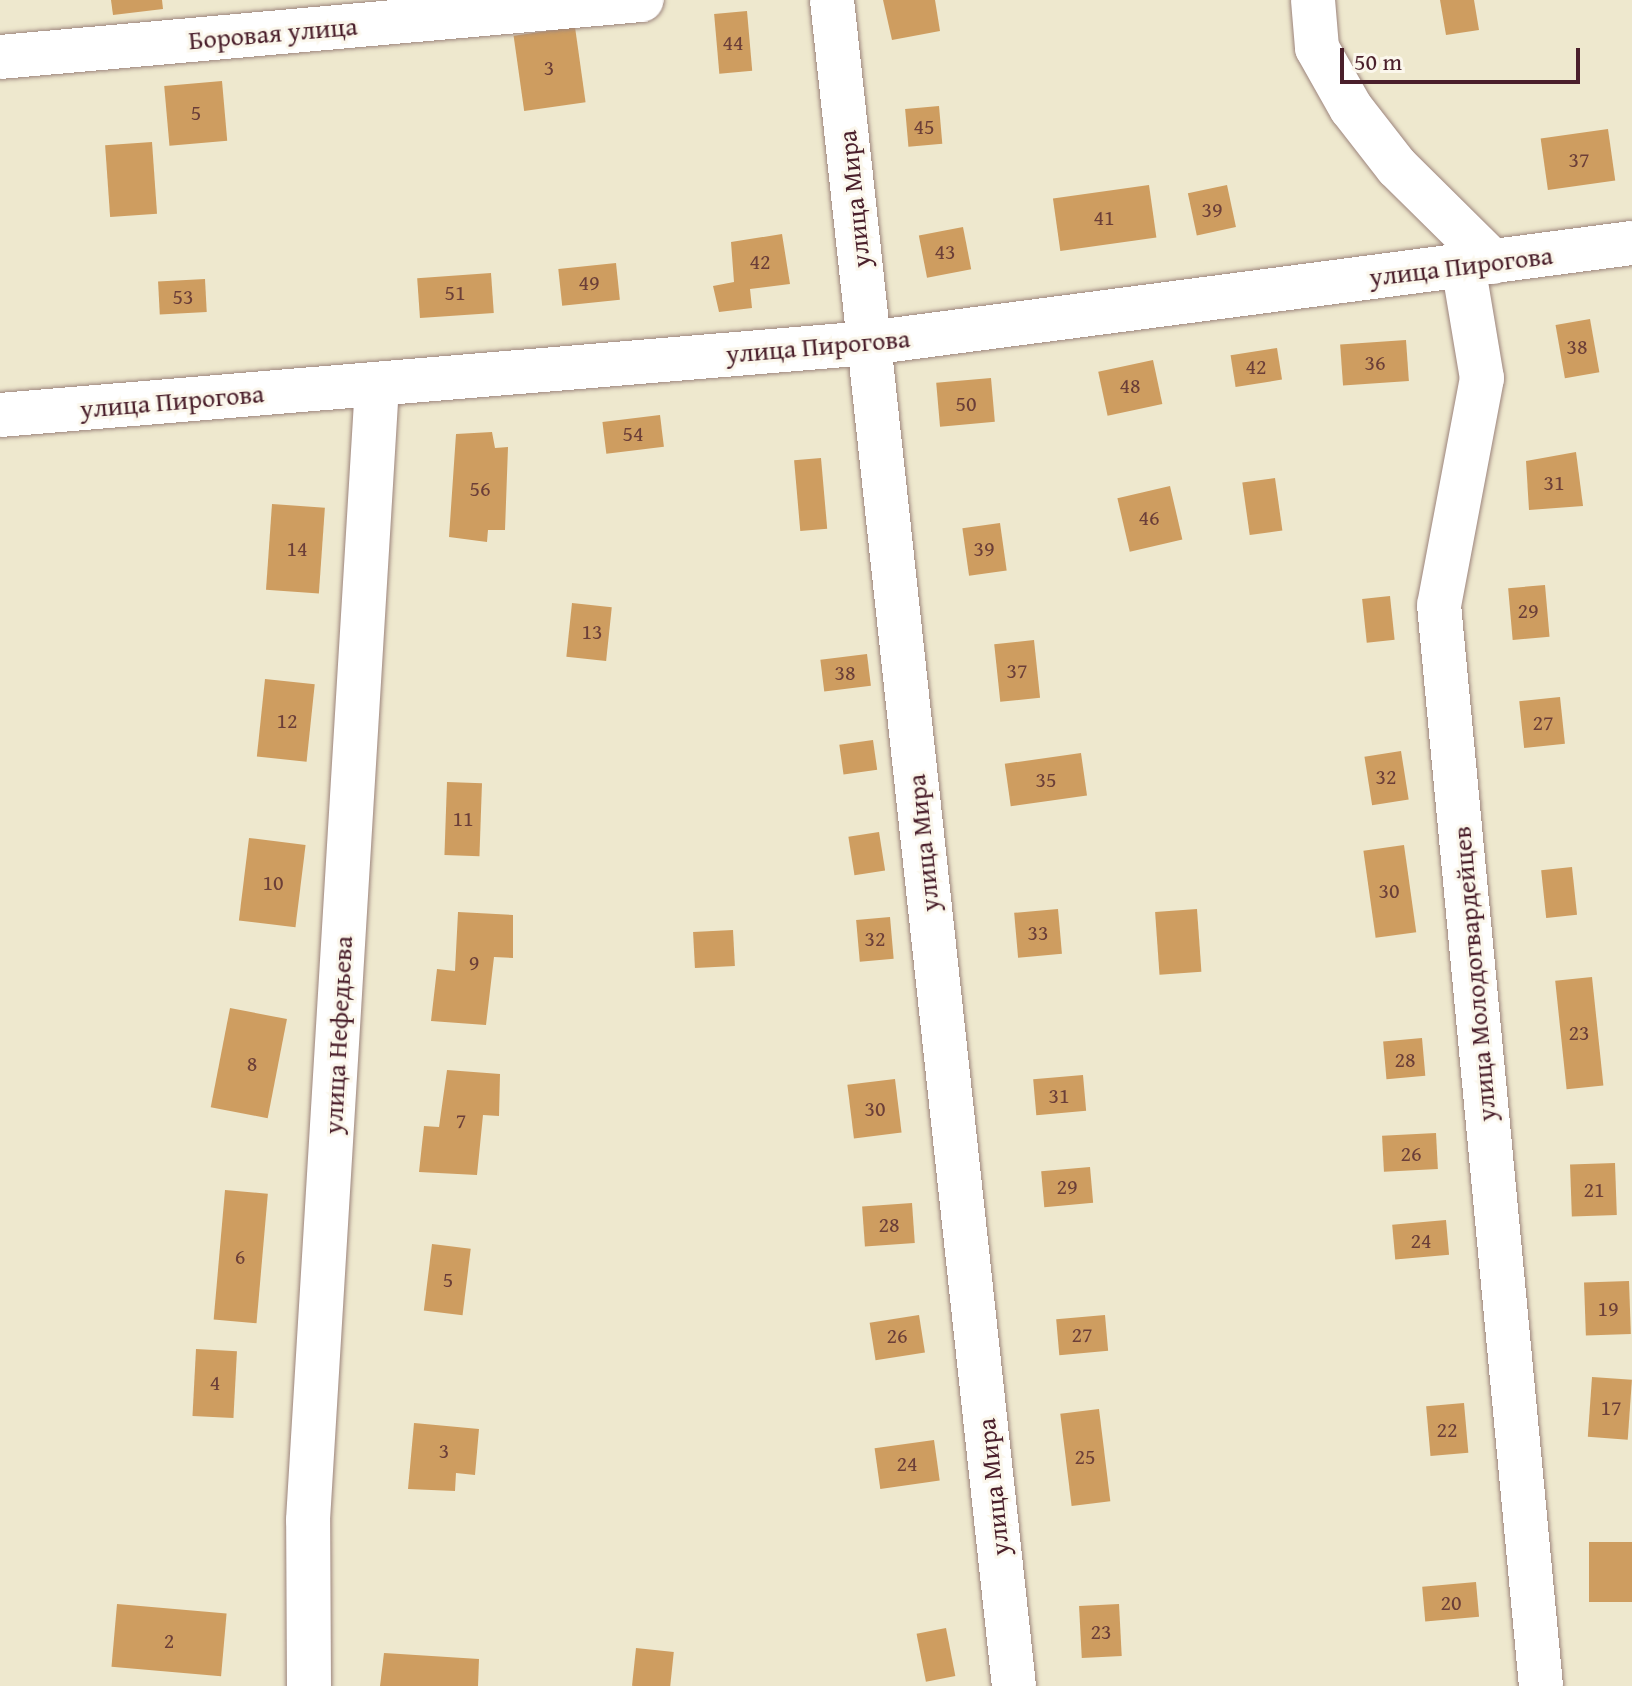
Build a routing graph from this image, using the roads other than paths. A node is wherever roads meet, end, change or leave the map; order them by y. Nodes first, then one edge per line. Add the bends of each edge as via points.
1 (641, 0) edge
2 (832, 0) edge
3 (1313, 0) edge
4 (0, 57) edge
5 (1632, 243) edge
6 (1478, 263) junction
7 (869, 343) junction
8 (377, 384) junction
9 (0, 415) edge
10 (309, 1686) edge
11 (1014, 1686) edge
12 (1541, 1686) edge

1 - 4 street, Боровая улица
2 - 7 street, улица Мира
3 - 6 street via 1317,48 1344,98
5 - 6 street, улица Пирогова
6 - 7 street, улица Пирогова
6 - 12 street, улица Молодогвардейцев via 1482,378 1439,605
7 - 8 street, улица Пирогова
7 - 11 street, улица Мира
8 - 9 street, улица Пирогова
8 - 10 street, улица Нефедьева via 308,1520

